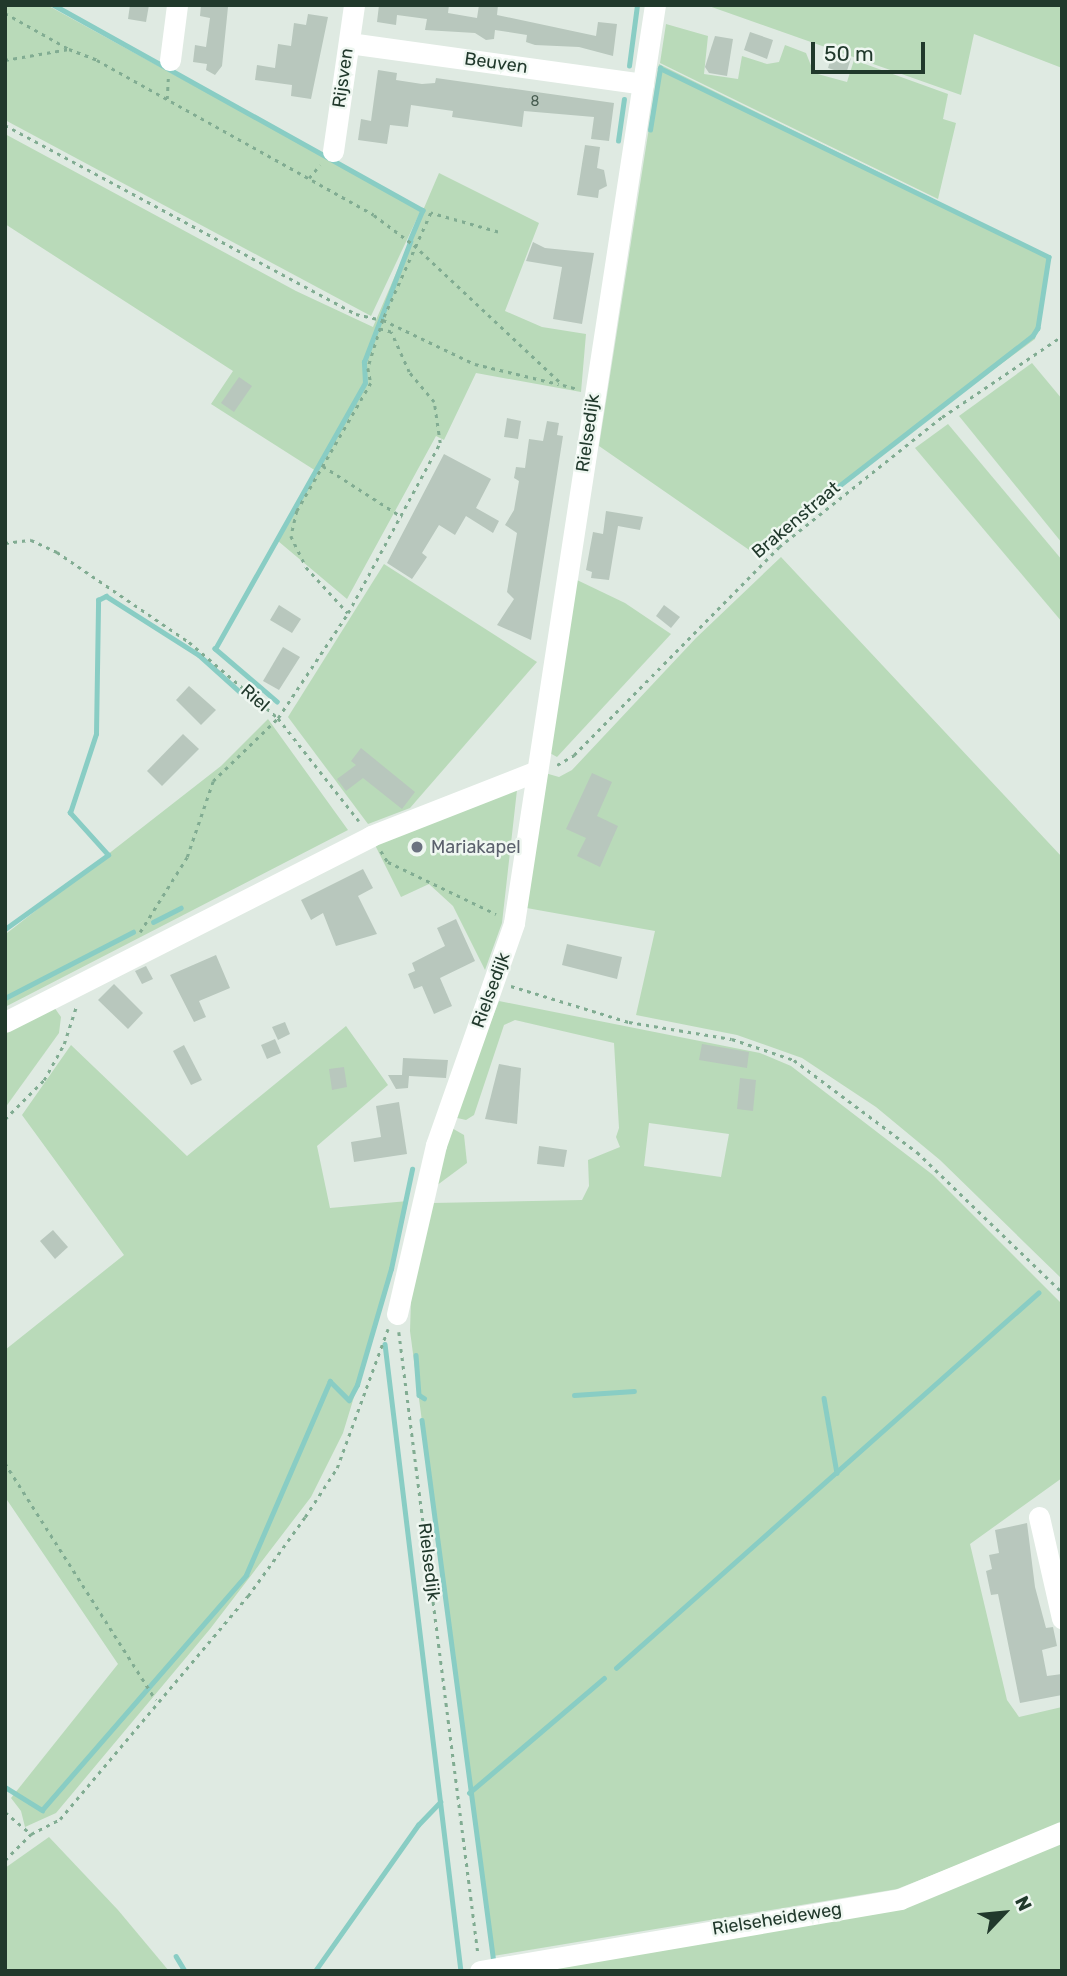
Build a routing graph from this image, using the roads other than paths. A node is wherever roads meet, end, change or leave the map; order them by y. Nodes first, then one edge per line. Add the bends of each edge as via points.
1 (177, 5) edge
2 (354, 5) edge
3 (655, 5) edge
4 (349, 43) junction
5 (170, 60) road end
6 (643, 84) junction
7 (329, 155) road end
8 (537, 771) junction
9 (5, 1021) edge
10 (397, 1314) road end
11 (1040, 1517) dead end
12 (1062, 1618) edge
13 (1062, 1832) edge
14 (480, 1969) edge

1 - 5 street
2 - 4 street, Rijsven
3 - 6 street, Rielsedijk
4 - 6 street, Beuven
4 - 7 street, Rijsven
6 - 8 street, Rielsedijk
8 - 9 street via 371,836
8 - 10 street, Rielsedijk via 514,923 436,1145
11 - 12 street
13 - 14 street, Rielseheideweg via 900,1899

